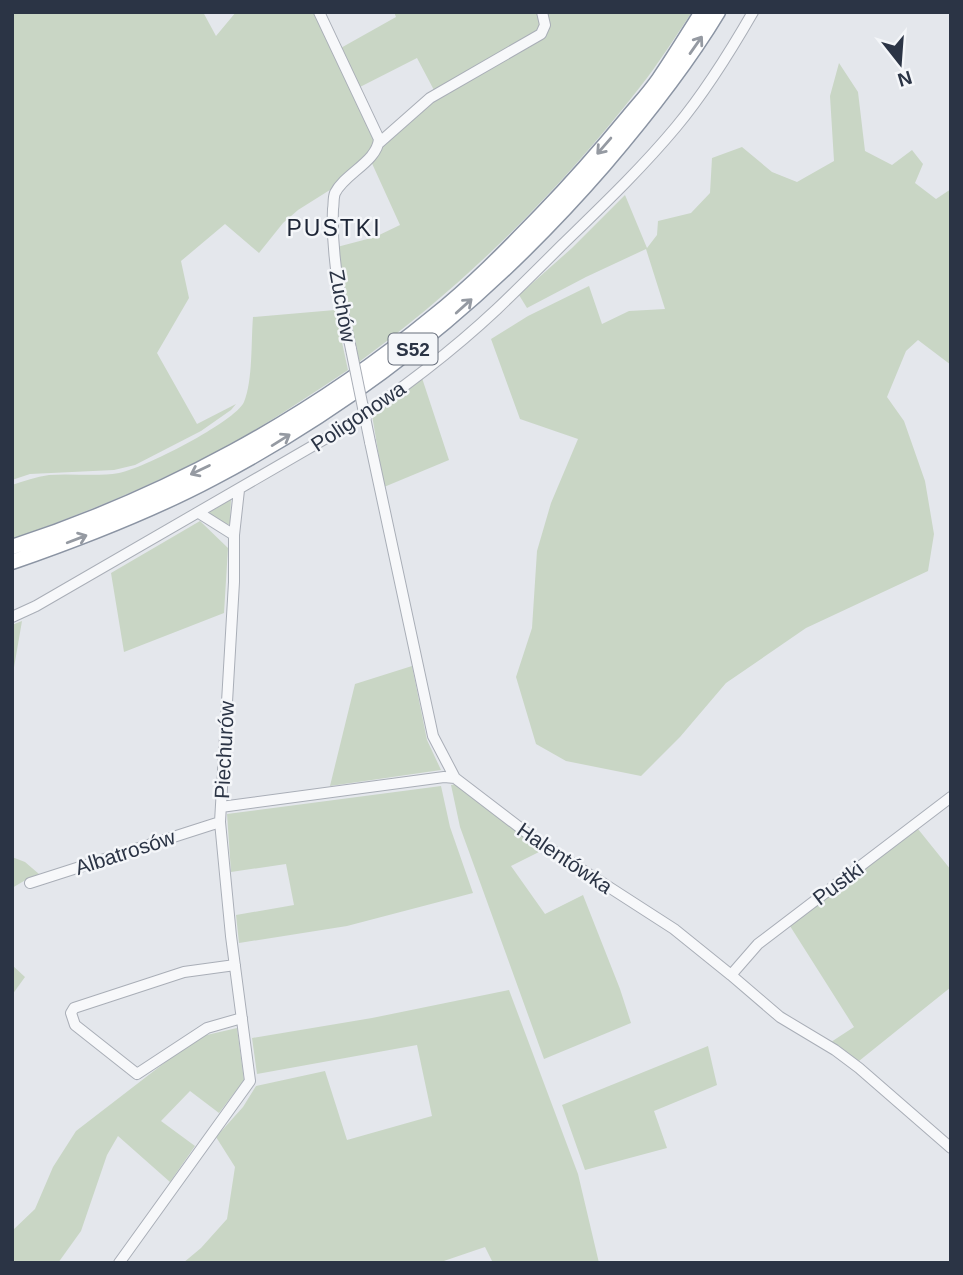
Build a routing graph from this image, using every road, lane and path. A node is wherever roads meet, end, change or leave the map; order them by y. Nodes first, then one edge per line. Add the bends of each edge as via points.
1 (319, 12) edge
2 (542, 12) edge
3 (702, 12) edge
4 (718, 12) edge
5 (753, 12) edge
6 (379, 143) junction
7 (370, 442) joint
8 (239, 490) junction
9 (199, 513) junction
10 (234, 535) junction
11 (12, 547) edge
12 (12, 562) edge
13 (12, 617) edge
14 (455, 778) junction
15 (951, 797) edge
16 (221, 807) junction
17 (220, 822) junction
18 (30, 883) dead end
19 (235, 965) junction
20 (732, 975) junction
21 (242, 1018) junction
22 (951, 1148) edge
23 (119, 1263) edge

1 - 6 street
2 - 6 street, Zuchów via 545,24 541,34 430,98
3 -> 11 highway, S52 via 612,137 502,255 434,317 339,387 206,467 91,519
12 -> 4 highway, S52 via 96,531 212,479 348,397 431,334 510,265 575,199 667,87
5 - 8 street, Poligonowa via 676,127 496,310 389,398
6 - 7 street, Zuchów, bridge via 334,195 337,275
7 - 14 street, Halentówka via 433,736
8 - 9 street, Poligonowa
8 - 10 street, Piechurów
9 - 10 street
9 - 13 street, Poligonowa
10 - 16 street, Piechurów
14 - 16 street
14 - 20 street, Halentówka via 536,840 674,929
15 - 20 street, Pustki via 758,944
16 - 17 street, Piechurów
17 - 18 street, Albatrosów
17 - 19 street, Piechurów
19 - 21 street, Piechurów
19 - 21 street via 184,972 74,1008 71,1013 75,1025 137,1073 207,1028
20 - 22 street, Halentówka via 780,1017 859,1068
21 - 23 street, Piechurów via 250,1080

